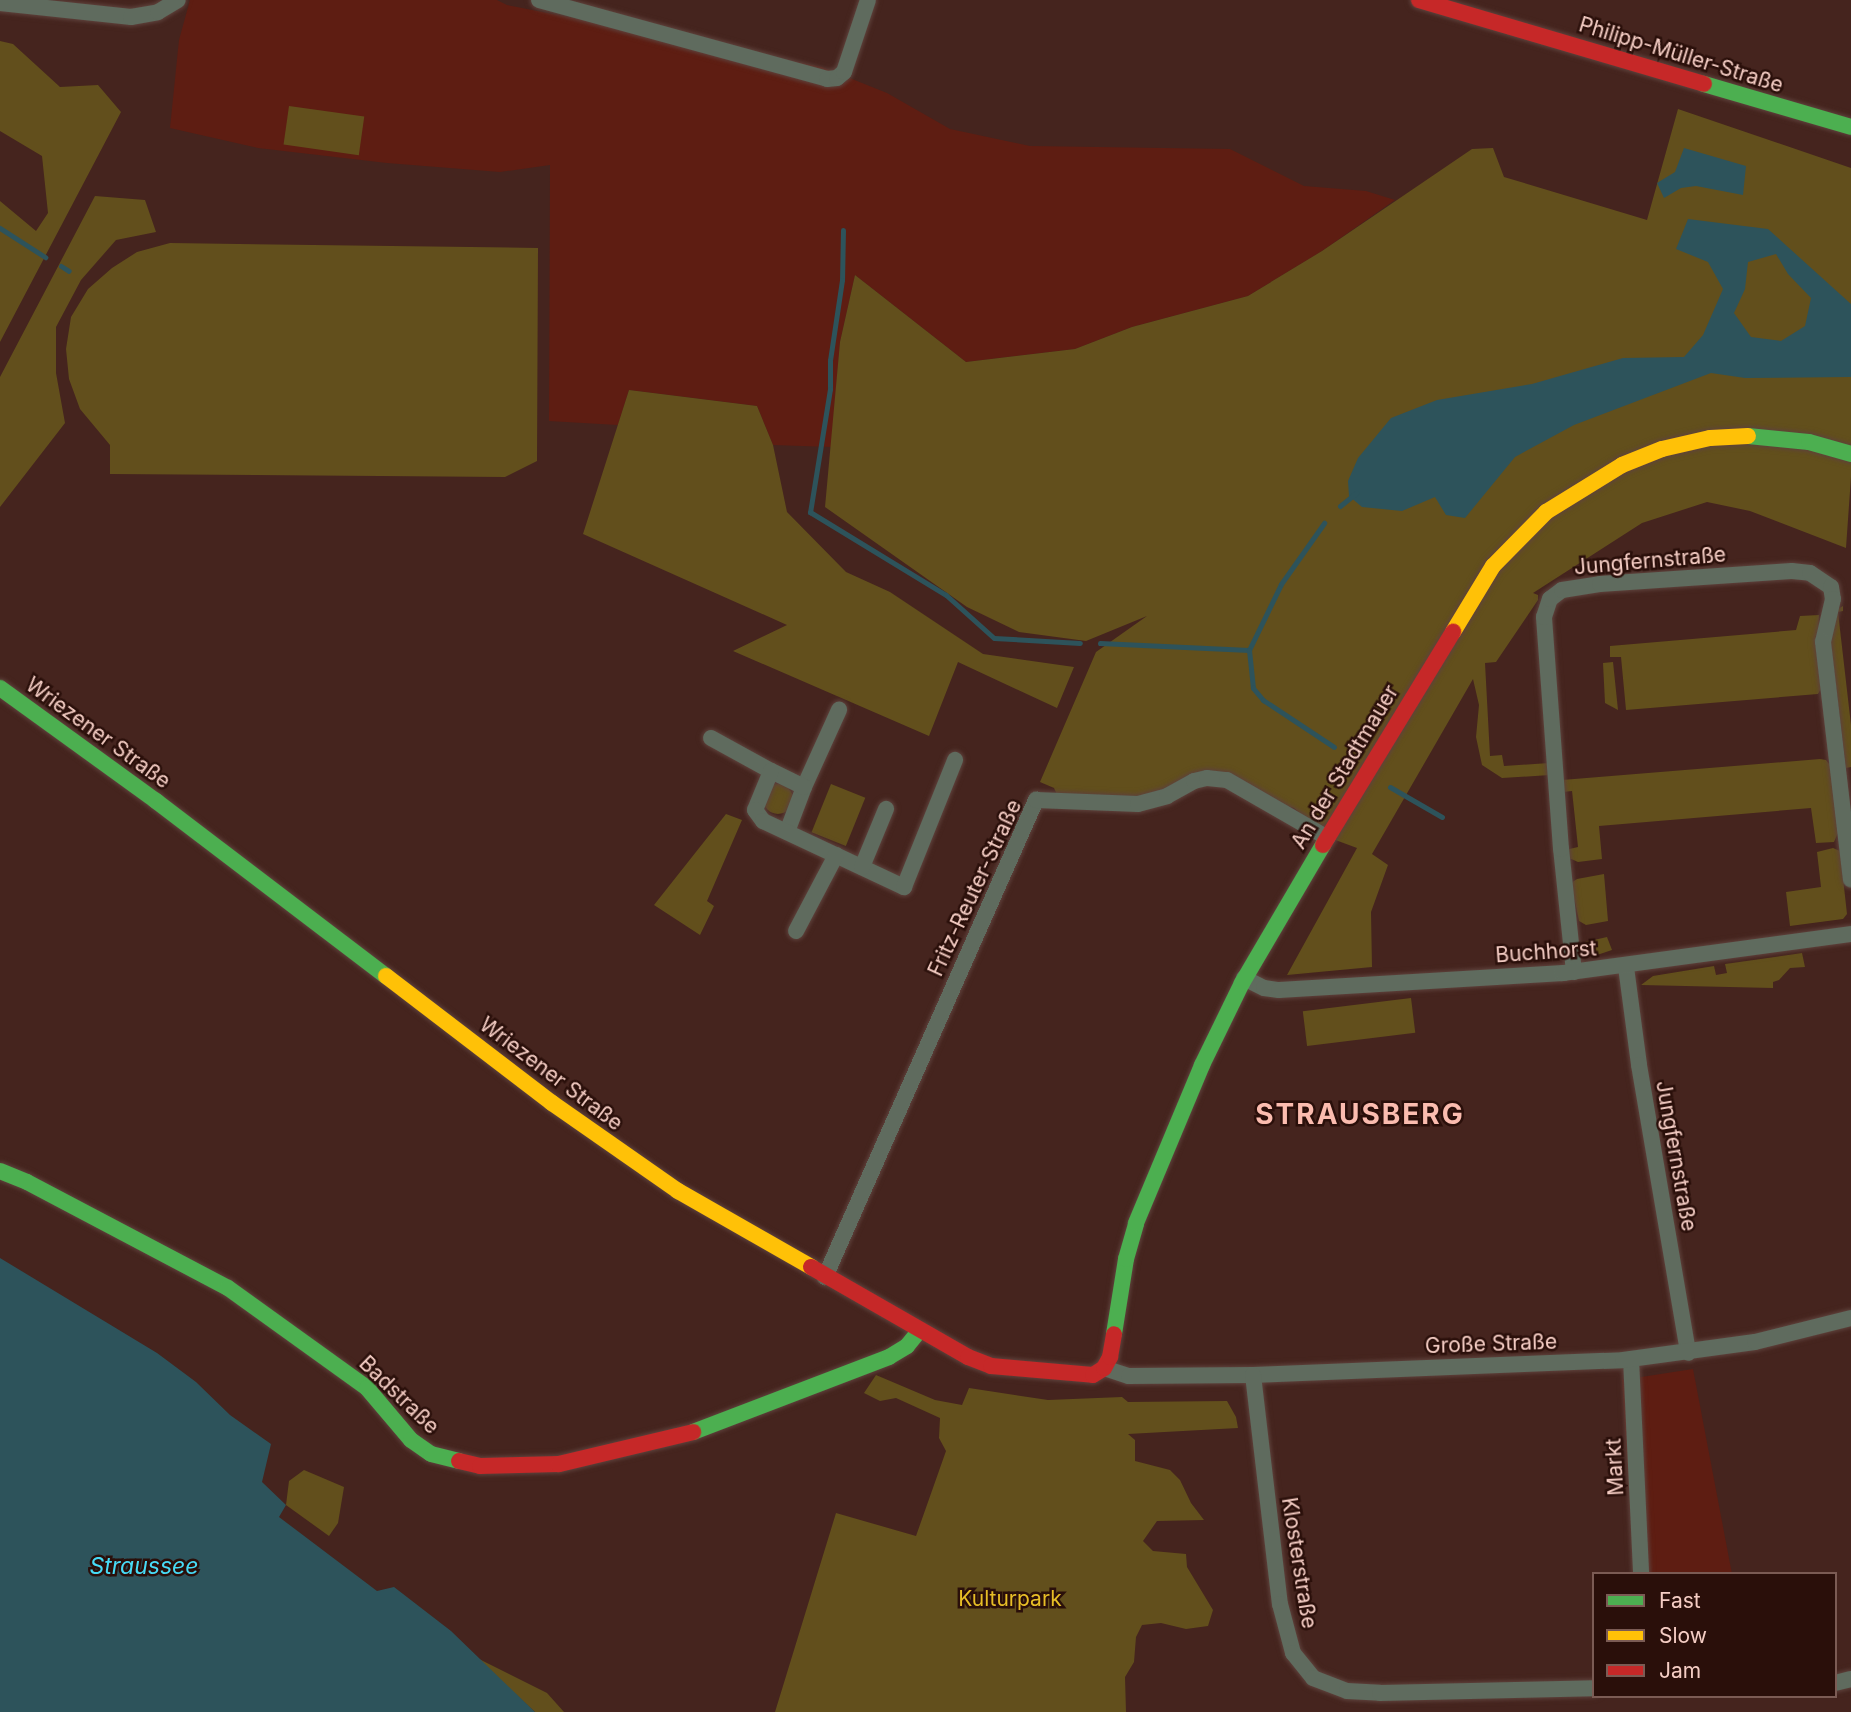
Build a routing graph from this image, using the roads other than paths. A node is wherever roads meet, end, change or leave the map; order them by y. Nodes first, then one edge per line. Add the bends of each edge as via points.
1 (539, 0) edge
2 (868, 0) edge
3 (1419, 0) edge
4 (175, 2) edge
5 (0, 3) edge
6 (1851, 127) edge
7 (1851, 454) edge
8 (0, 688) edge
9 (839, 710) dead end
10 (711, 738) dead end
11 (956, 760) dead end
12 (771, 771) junction
13 (804, 786) junction
14 (886, 808) dead end
15 (787, 832) junction
16 (1328, 838) junction
17 (836, 855) junction
18 (862, 867) junction
19 (1851, 879) edge
20 (796, 931) dead end
21 (1851, 934) edge
22 (1626, 967) junction
23 (1574, 972) junction
24 (1244, 978) junction
25 (0, 1171) edge
26 (825, 1277) junction
27 (1851, 1318) edge
28 (919, 1331) junction
29 (1688, 1353) junction
30 (1631, 1359) junction
31 (1104, 1368) junction
32 (1253, 1375) junction
33 (1129, 1376) joint
34 (1641, 1572) edge
35 (1592, 1688) edge

1 - 2 street via 827,79 844,72
3 - 6 street, Philipp-Müller-Straße
4 - 5 street via 158,12 131,16
7 - 16 street, An der Stadtmauer via 1769,436 1684,443 1622,465 1546,512 1511,545 1475,592
8 - 26 street, Wriezener Straße via 598,1136 678,1191
9 - 13 street
10 - 12 street
11 - 18 street via 904,887
12 - 13 street
12 - 15 street via 755,810 763,821
13 - 15 street
14 - 18 street
15 - 17 street
16 - 24 street, An der Stadtmauer
16 - 26 street, Fritz-Reuter-Straße via 1227,780 1194,781 1167,796 1138,804 1036,800
17 - 18 street
17 - 20 street
19 - 23 street, Jungfernstraße via 1823,642 1833,599 1831,587 1810,573 1792,571 1562,590 1550,600 1544,617
21 - 22 street, Buchhorst
22 - 23 street, Buchhorst
22 - 29 street, Jungfernstraße
23 - 24 street, Buchhorst via 1279,990
24 - 31 street, An der Stadtmauer via 1136,1223
25 - 28 street, Badstraße via 228,1287 367,1388 411,1440 431,1454 480,1466 579,1461 685,1435 889,1357
26 - 28 street, Wriezener Straße
27 - 29 street, Große Straße
28 - 31 street, Wriezener Straße via 991,1366 1069,1375 1093,1375
29 - 30 street, Große Straße
30 - 32 street, Große Straße
30 - 34 street, Markt
31 - 33 street, Wriezener Straße
32 - 33 street, Große Straße
32 - 35 street, Klosterstraße via 1280,1604 1293,1653 1313,1678 1347,1691 1380,1693

